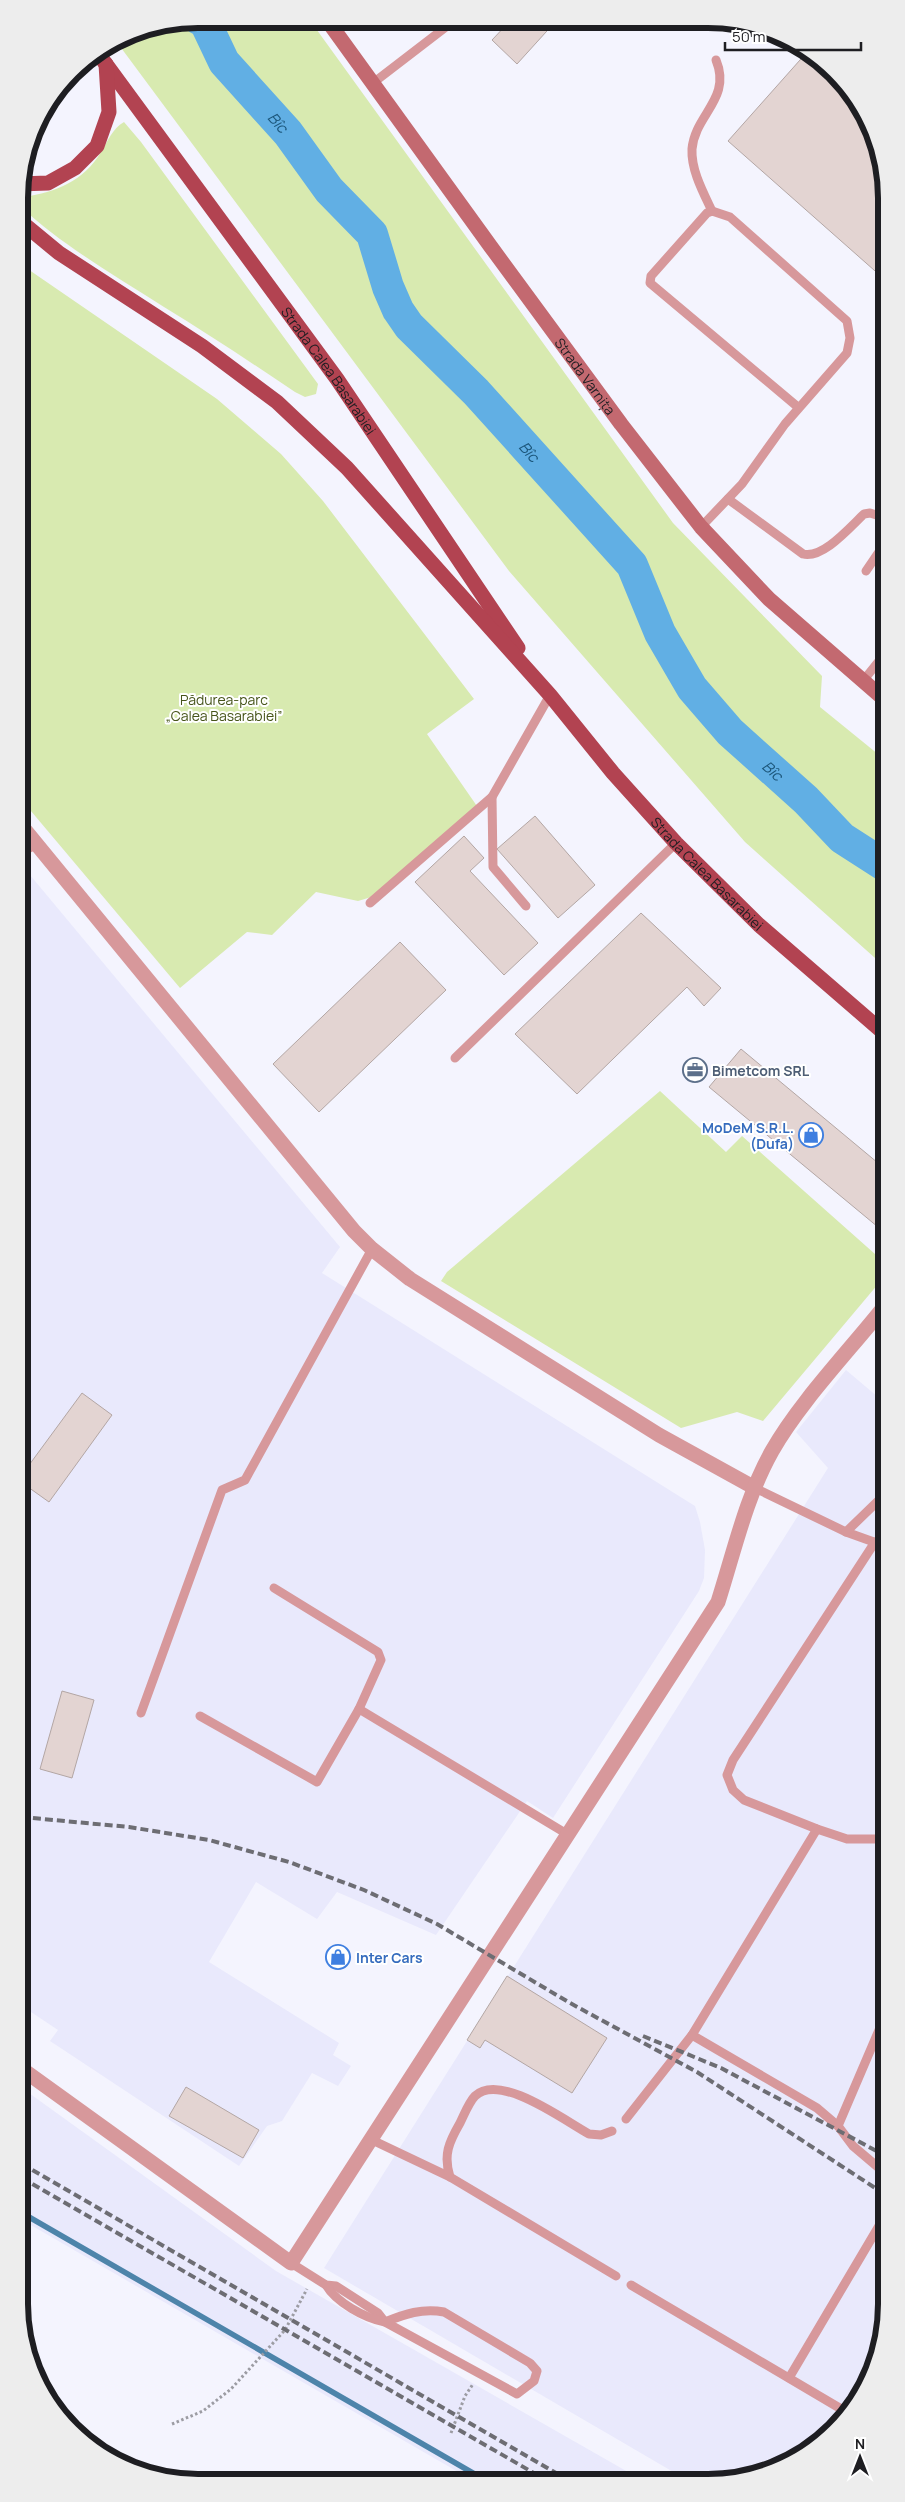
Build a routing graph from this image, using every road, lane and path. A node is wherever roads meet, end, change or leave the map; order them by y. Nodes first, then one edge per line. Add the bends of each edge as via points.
1 (333, 28) edge
2 (445, 28) edge
3 (102, 58) edge
4 (716, 60) dead end
5 (373, 83) junction
6 (28, 184) edge
7 (712, 211) junction
8 (28, 227) edge
9 (799, 408) junction
10 (728, 499) junction
11 (878, 515) edge
12 (701, 527) junction
13 (878, 554) edge
14 (866, 572) dead end
15 (878, 663) edge
16 (863, 681) junction
17 (878, 694) edge
18 (550, 695) junction
19 (492, 797) junction
20 (28, 833) edge
21 (676, 843) junction
22 (37, 844) junction
23 (28, 849) edge
24 (370, 903) dead end
25 (526, 906) dead end
26 (878, 1027) edge
27 (455, 1058) dead end
28 (372, 1249) junction
29 (877, 1315) edge
30 (755, 1488) junction
31 (877, 1502) edge
32 (846, 1532) junction
33 (875, 1542) joint
34 (274, 1588) dead end
35 (359, 1709) junction
36 (141, 1713) dead end
37 (200, 1716) dead end
38 (817, 1829) junction
39 (567, 1834) junction
40 (877, 1838) edge
41 (692, 2034) junction
42 (877, 2036) edge
43 (28, 2073) edge
44 (626, 2119) dead end
45 (838, 2126) junction
46 (612, 2131) dead end
47 (370, 2139) junction
48 (877, 2166) edge
49 (450, 2177) junction
50 (877, 2229) edge
51 (291, 2263) junction
52 (616, 2276) dead end
53 (631, 2285) dead end
54 (298, 2302) dead end
55 (384, 2322) junction
56 (481, 2376) junction
57 (789, 2378) junction
58 (841, 2409) edge
59 (172, 2424) dead end
60 (451, 2433) dead end

1 - 5 street, Strada Varnița
2 - 5 lane
3 - 6 main road via 109,112 98,146 75,168 48,183
3 - 18 main road, Strada Calea Basarabiei via 337,379
4 - 7 lane via 720,69 720,90 694,136 692,150 700,184
5 - 12 street, Strada Varnița via 621,424
7 - 9 lane via 730,217 847,320 850,338 847,353
7 - 9 lane via 651,276 650,283
8 - 18 main road, Strada Calea Basarabiei via 59,253 202,346 277,402 347,468
9 - 10 lane
10 - 11 lane via 808,555 823,550 864,514
10 - 12 lane
12 - 16 street, Strada Varnița via 769,598
13 - 14 lane
15 - 16 lane
16 - 17 street, Strada Varnița
18 - 19 lane
18 - 21 main road, Strada Calea Basarabiei via 612,774
19 - 24 lane
19 - 25 lane via 493,867
20 - 22 street
21 - 26 main road, Strada Calea Basarabiei via 759,925
21 - 27 lane
22 - 23 lane
22 - 28 street
28 - 30 street via 410,1279 659,1435
28 - 36 lane via 245,1480 222,1490
29 - 30 street via 794,1418 772,1451
30 - 32 lane
30 - 39 street via 718,1602
31 - 32 lane
32 - 33 lane
33 - 38 lane via 733,1760 728,1775 733,1790 744,1800
34 - 35 lane via 378,1652 381,1660
35 - 37 lane via 317,1782
35 - 39 lane
38 - 40 lane via 847,1839
38 - 41 lane
39 - 47 street
41 - 44 lane
41 - 45 lane via 817,2108
42 - 45 lane
43 - 51 street
45 - 48 lane via 853,2146
46 - 49 lane via 601,2135 589,2134 512,2091 484,2090 474,2097 448,2144 445,2163
47 - 49 lane
47 - 51 street
49 - 52 lane
50 - 57 lane
51 - 55 lane via 326,2284 332,2295 373,2320
53 - 57 lane
54 - 59 path via 298,2308 256,2363 211,2406
55 - 56 lane
55 - 56 lane via 412,2312 444,2312 530,2363 537,2371 534,2381 517,2394
56 - 60 path via 465,2396
57 - 58 lane

